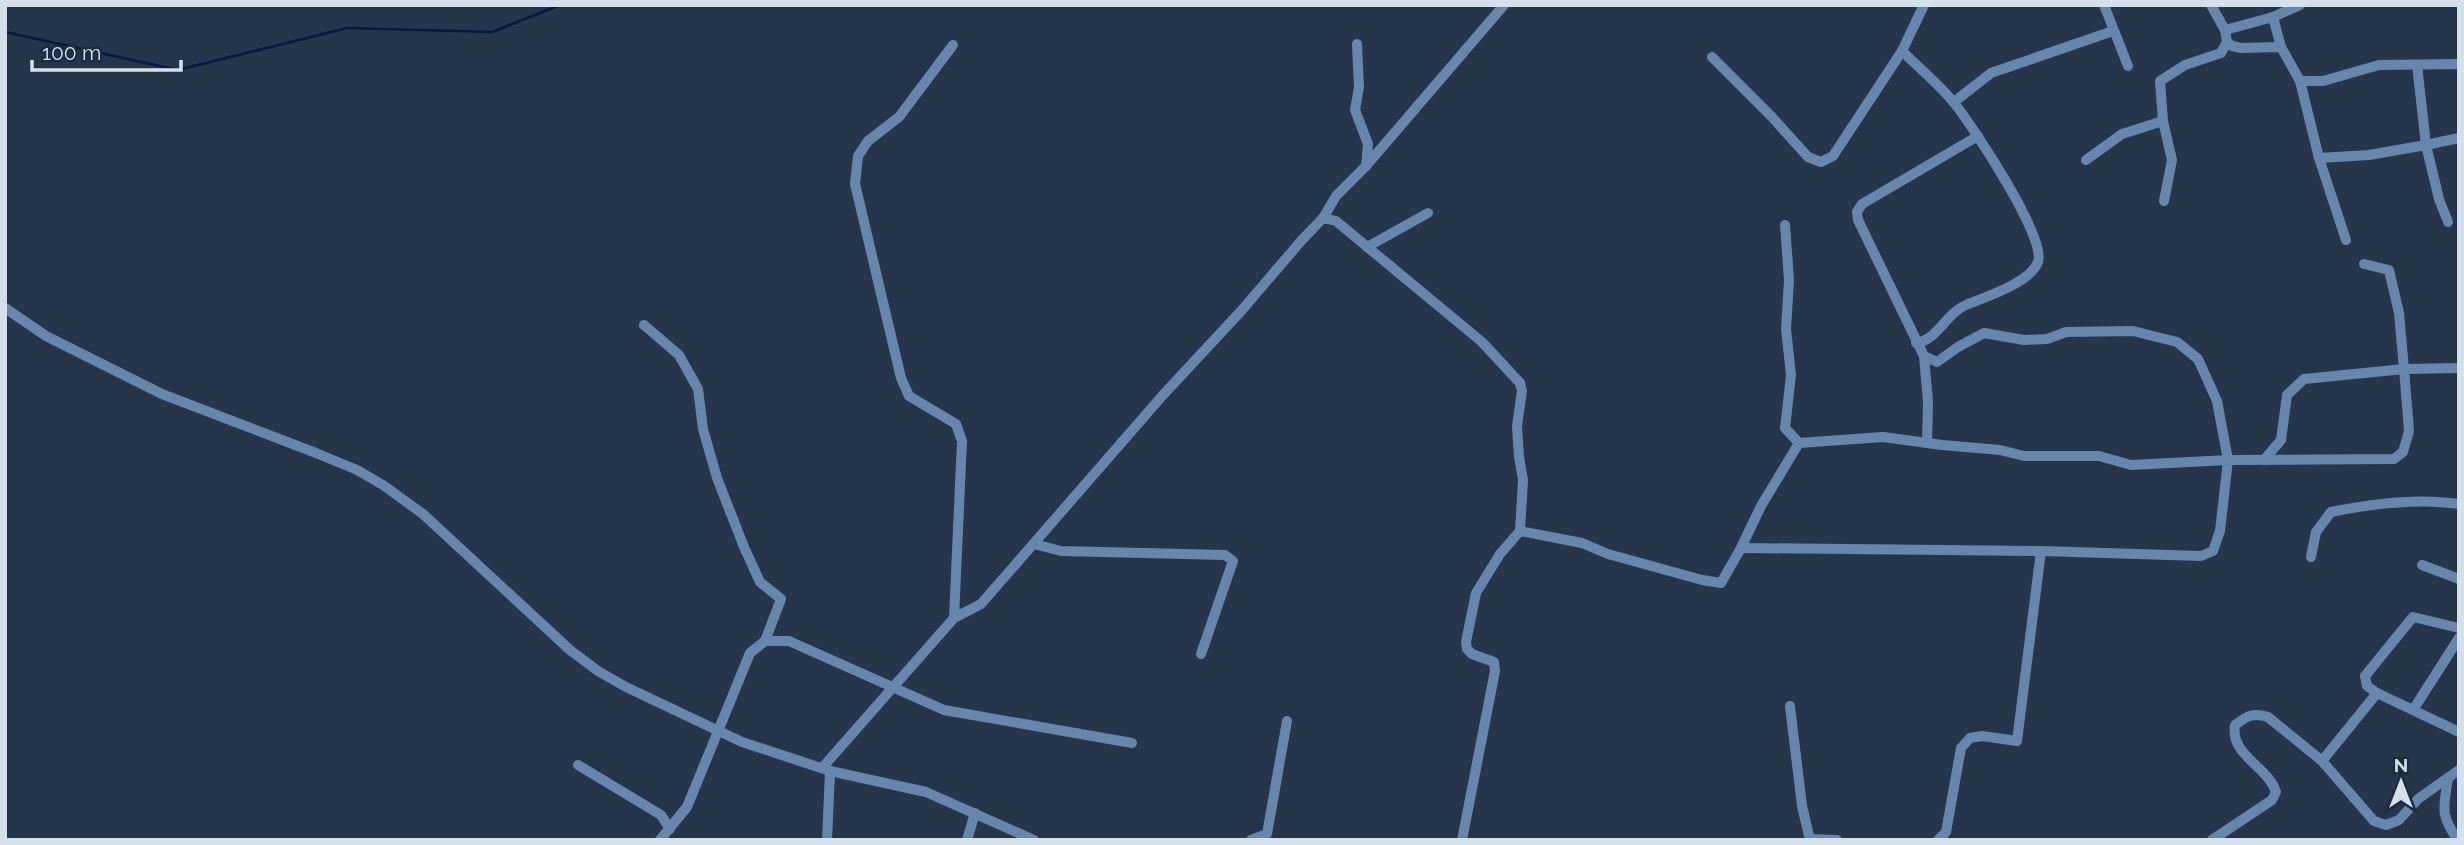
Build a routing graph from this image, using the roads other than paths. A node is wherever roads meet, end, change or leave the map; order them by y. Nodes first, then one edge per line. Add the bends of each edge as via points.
1 (1504, 5) edge
2 (1924, 5) edge
3 (2104, 5) edge
4 (2211, 5) edge
5 (2300, 5) edge
6 (2273, 17) junction
7 (2225, 30) junction
8 (2113, 31) junction
9 (2227, 42) junction
10 (1357, 44) dead end
11 (953, 45) dead end
12 (2281, 47) junction
13 (1902, 51) junction
14 (1712, 57) dead end
15 (2459, 64) edge
16 (2417, 65) junction
17 (2128, 66) dead end
18 (2300, 81) junction
19 (1954, 102) junction
20 (2162, 121) junction
21 (1979, 136) junction
22 (2459, 138) edge
23 (2426, 145) junction
24 (2319, 158) junction
25 (2086, 160) dead end
26 (1366, 166) junction
27 (2164, 201) dead end
28 (1428, 213) dead end
29 (1323, 218) junction
30 (2448, 222) dead end
31 (1785, 225) dead end
32 (2346, 240) dead end
33 (1367, 247) junction
34 (2364, 264) dead end
35 (5, 309) edge
36 (643, 325) dead end
37 (1916, 342) junction
38 (1924, 356) junction
39 (2459, 368) edge
40 (2404, 369) junction
41 (1798, 443) junction
42 (1927, 443) junction
43 (2228, 460) junction
44 (2264, 460) junction
45 (2459, 504) edge
46 (1520, 531) junction
47 (1034, 544) junction
48 (1741, 548) junction
49 (2040, 551) junction
50 (2311, 556) dead end
51 (2422, 565) dead end
52 (2459, 579) edge
53 (954, 618) junction
54 (2459, 628) edge
55 (2459, 638) edge
56 (765, 641) junction
57 (1201, 654) dead end
58 (894, 686) junction
59 (2377, 694) junction
60 (1790, 706) dead end
61 (2413, 710) junction
62 (1287, 721) dead end
63 (717, 730) junction
64 (2459, 732) edge
65 (1132, 743) dead end
66 (2322, 761) junction
67 (578, 765) dead end
68 (826, 770) junction
69 (2459, 770) edge
70 (2448, 778) junction
71 (975, 813) junction
72 (670, 829) junction
73 (1810, 839) edge
74 (660, 840) edge
75 (827, 840) edge
76 (967, 840) edge
77 (1034, 840) edge
78 (1251, 840) edge
79 (1462, 840) edge
80 (1837, 840) edge
81 (1938, 840) edge
82 (2212, 840) edge
83 (2458, 840) edge

1 - 26 street
2 - 13 street
3 - 8 street
4 - 7 street
5 - 6 street
6 - 7 street
6 - 12 street
7 - 9 street
8 - 17 street
8 - 19 street via 1991,74
9 - 12 street via 2241,48
9 - 20 street via 2221,53 2185,65 2160,80
10 - 26 street via 1355,110 1368,144
11 - 53 street via 899,117 868,141 858,156 855,184 901,378 909,396 956,424 962,441
12 - 18 street
13 - 14 street via 1833,156 1821,162 1808,157
13 - 19 street
15 - 16 street
16 - 18 street via 2379,65 2323,81
16 - 23 street
18 - 24 street
19 - 21 street
20 - 25 street via 2122,134
20 - 27 street via 2172,160
21 - 37 street via 1861,204 1857,212
21 - 37 street via 2034,232 2040,254 2037,266 2010,288 1959,308 1926,341
22 - 23 street
23 - 24 street
23 - 30 street
24 - 32 street
26 - 29 street via 1336,196
28 - 33 street
29 - 33 street via 1336,221
29 - 47 street
31 - 41 street via 1791,375 1785,428
33 - 46 street via 1482,342 1520,383
34 - 40 street via 2389,270
35 - 63 street via 46,336 162,394 316,453 383,485 423,514 541,626 598,671
36 - 56 street via 679,355 698,389 717,478 760,582 781,599
37 - 38 street
38 - 42 street
38 - 43 street via 1937,362 1984,333 2024,340 2047,339 2066,331 2133,331 2178,342 2199,359 2217,401
39 - 40 street
40 - 44 street via 2304,379 2287,396 2281,440
40 - 44 street via 2409,432 2403,452 2394,459
41 - 42 street via 1882,437
41 - 48 street
42 - 43 street via 2024,456 2099,456 2131,465
43 - 44 street
43 - 49 street via 2220,531 2213,551 2201,556
45 - 50 street via 2369,506 2331,512 2316,532
46 - 48 street via 1582,543 1721,583
46 - 79 street via 1476,593 1466,642 1466,649 1494,662 1495,671
47 - 53 street via 981,604
47 - 57 street via 1061,551 1225,555 1233,561
48 - 49 street
49 - 81 street via 2017,741 1982,736 1970,738 1961,748 1946,832
51 - 52 street
53 - 58 street
54 - 59 street via 2413,617 2365,676 2367,686
55 - 61 street
56 - 58 street via 789,641
56 - 63 street via 750,653
58 - 65 street via 944,710
58 - 68 street
59 - 61 street
59 - 66 street
60 - 73 street
61 - 64 street
62 - 78 street via 1267,834
63 - 68 street
63 - 72 street via 687,807
66 - 70 street via 2374,821 2386,825 2399,820 2418,799
66 - 82 street via 2268,717 2247,716 2235,726 2238,747 2274,783 2276,792 2272,800
67 - 72 street via 661,815
68 - 71 street via 926,792
68 - 75 street
69 - 70 street
70 - 83 street via 2443,814
71 - 76 street
71 - 77 street
72 - 74 street
73 - 80 street

